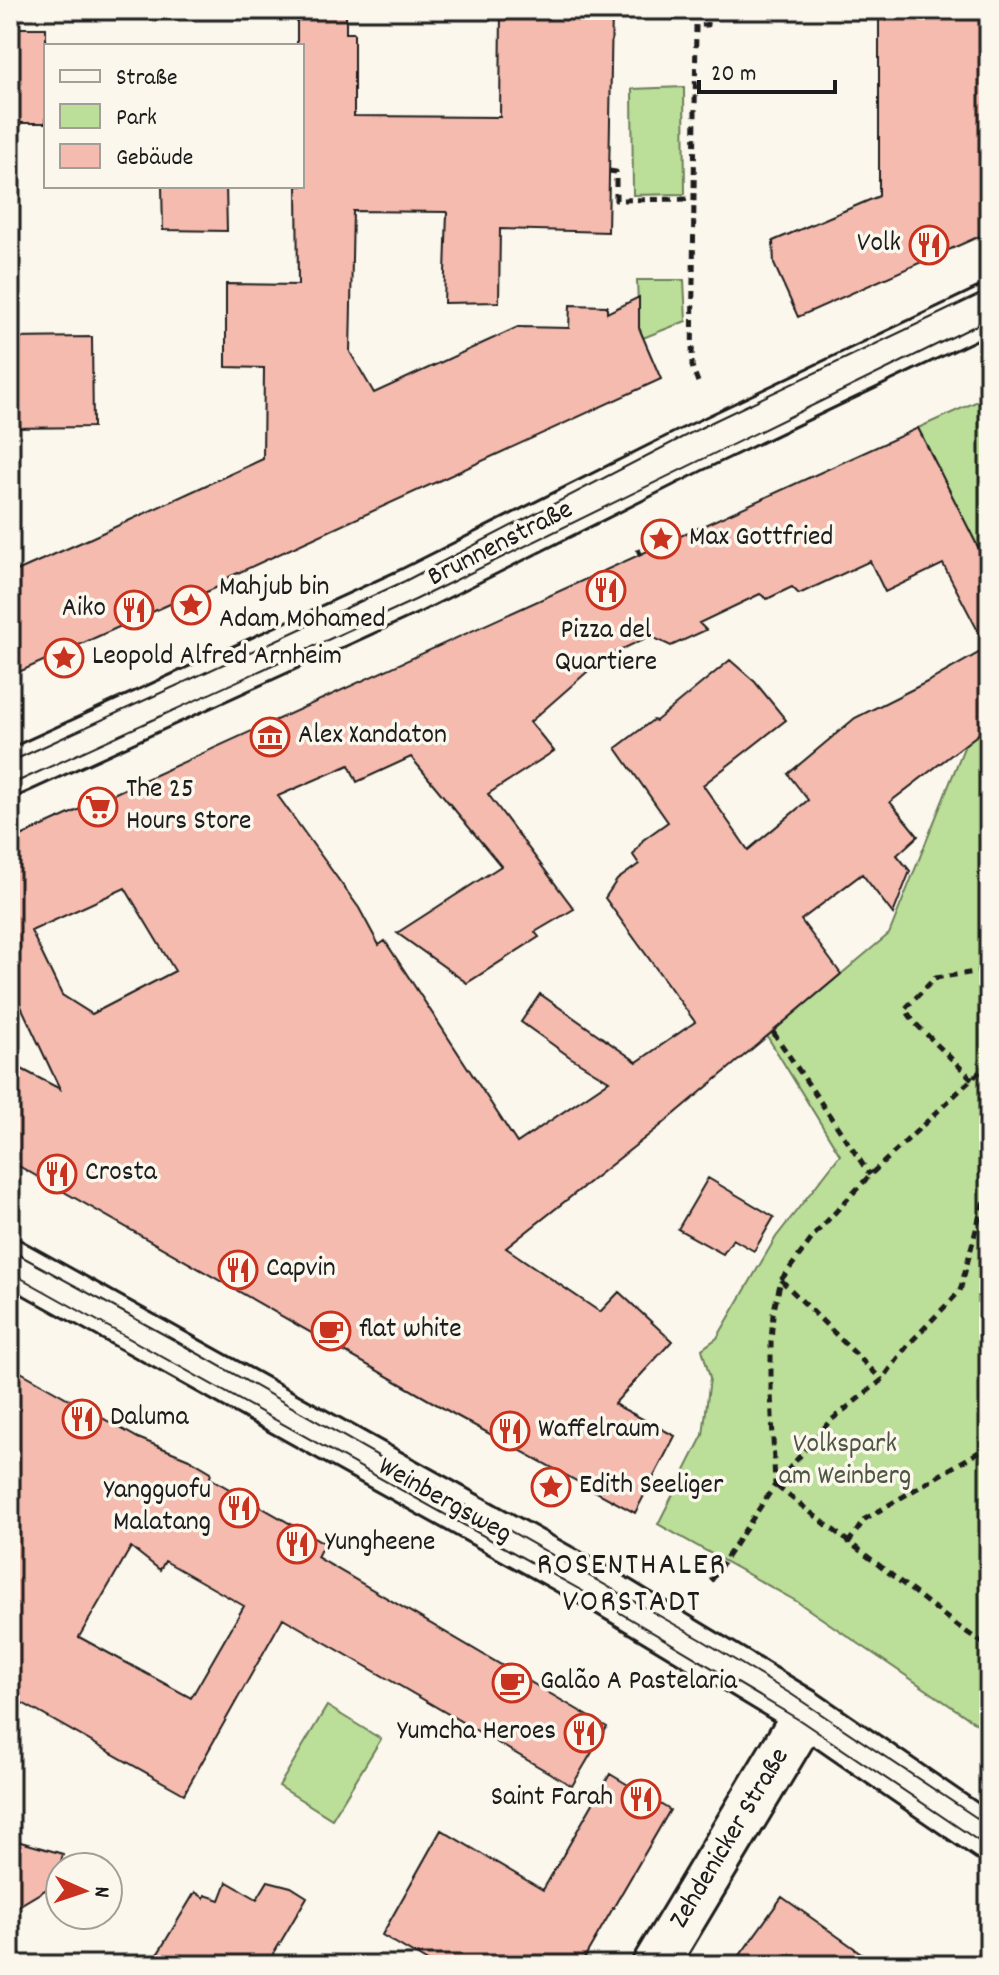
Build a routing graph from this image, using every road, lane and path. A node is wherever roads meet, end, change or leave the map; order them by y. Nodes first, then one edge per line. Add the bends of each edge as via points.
1 (707, 15) dead end
2 (609, 171) dead end
3 (694, 199) junction
4 (989, 308) edge
5 (698, 382) dead end
6 (10, 774) edge
7 (989, 970) edge
8 (773, 1032) dead end
9 (989, 1063) edge
10 (972, 1079) junction
11 (870, 1175) junction
12 (989, 1189) edge
13 (10, 1261) edge
14 (781, 1280) junction
15 (882, 1380) junction
16 (989, 1446) edge
17 (775, 1485) junction
18 (848, 1543) junction
19 (711, 1581) dead end
20 (989, 1647) edge
21 (806, 1713) junction
22 (989, 1839) edge
23 (655, 1965) edge

1 - 3 path via 707,25 696,25
2 - 3 path via 616,172 616,200
3 - 5 path via 692,366
4 - 6 street, Brunnenstraße via 410,591
7 - 10 path via 935,978 905,1009
8 - 11 path
9 - 10 path
10 - 11 path
11 - 14 path
12 - 15 path via 960,1291
13 - 21 street, Weinbergsweg via 607,1593
14 - 15 path
14 - 17 path via 771,1342
15 - 17 path via 830,1421
16 - 18 path via 865,1519
17 - 18 path
17 - 19 path
18 - 20 path
21 - 22 street, Weinbergsweg
21 - 23 street, Zehdenicker Straße

